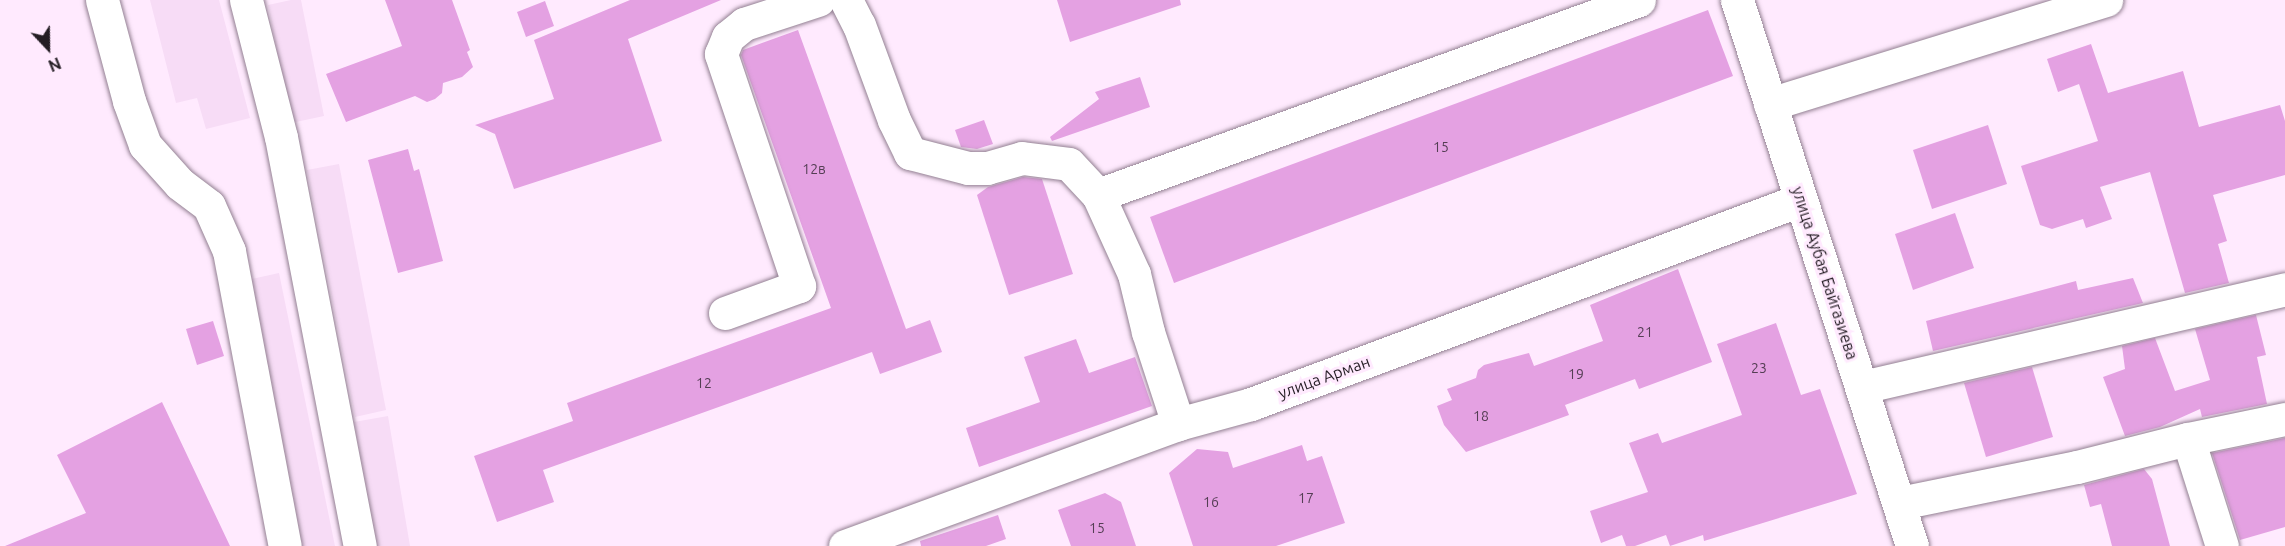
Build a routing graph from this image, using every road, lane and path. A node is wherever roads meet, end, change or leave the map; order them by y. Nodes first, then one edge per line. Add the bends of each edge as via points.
1 (102, 0) edge
2 (246, 0) edge
3 (819, 0) edge
4 (846, 0) edge
5 (1639, 0) edge
6 (1737, 0) edge
7 (2106, 0) edge
8 (1770, 104) junction
9 (1098, 195) junction
10 (1800, 200) junction
11 (2285, 289) edge
12 (725, 313) dead end
13 (1862, 387) junction
14 (2285, 419) edge
15 (1178, 424) junction
16 (2188, 439) junction
17 (1900, 503) junction
18 (285, 546) edge
19 (360, 546) edge
20 (845, 546) edge
21 (1912, 546) edge
22 (2222, 546) edge

1 - 18 street via 145,145 208,206 229,251
2 - 19 street via 281,137
3 - 12 street via 744,24 728,37 721,54 799,286
4 - 9 street via 860,25 910,153 968,168 987,168 1022,158 1069,164
5 - 9 street
6 - 8 street, улица Аубая Байгазиева
7 - 8 street
8 - 10 street, улица Аубая Байгазиева
9 - 15 street via 1134,274
10 - 13 street, улица Аубая Байгазиева
10 - 15 street, улица Арман via 1251,404
11 - 13 street
13 - 17 street, улица Аубая Байгазиева
14 - 16 street
15 - 20 street, улица Арман
16 - 17 street via 2077,467
16 - 22 street
17 - 21 street, улица Аубая Байгазиева

